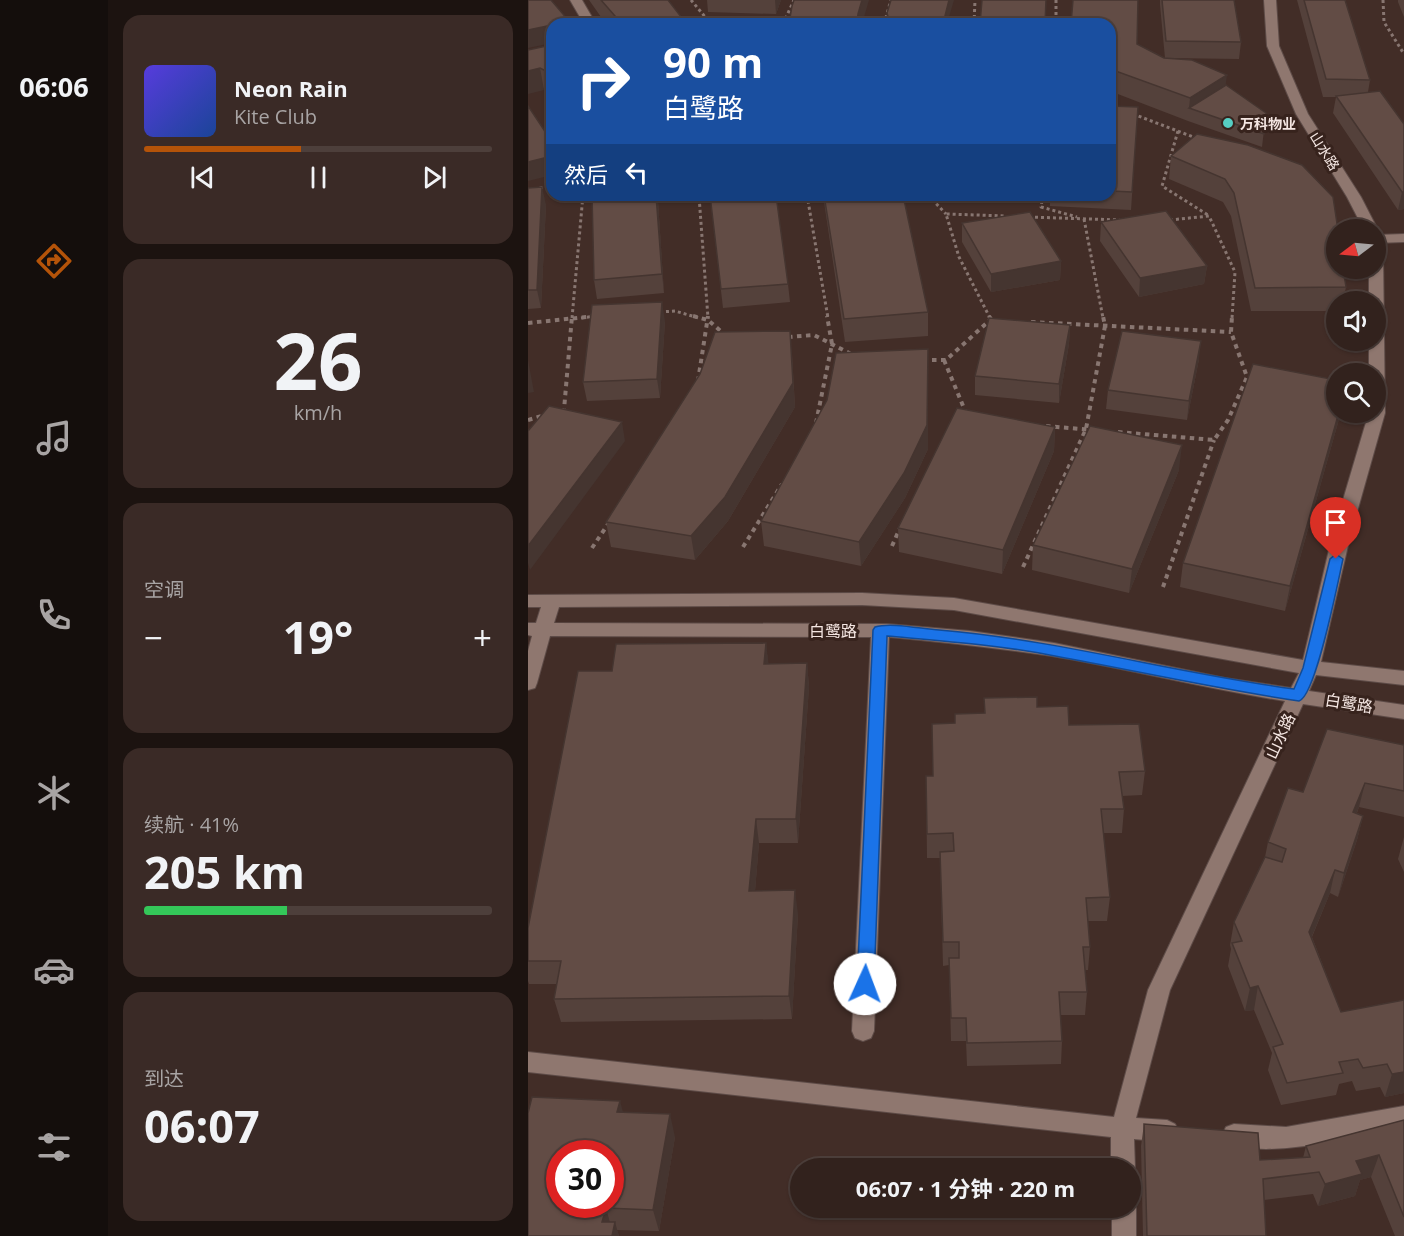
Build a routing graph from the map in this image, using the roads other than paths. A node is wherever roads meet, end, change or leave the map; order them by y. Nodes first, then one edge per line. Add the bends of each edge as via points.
1 (576, 0) edge
2 (1270, 0) edge
3 (586, 18) edge
4 (1365, 219) edge
5 (1404, 238) edge
6 (1386, 239) edge
7 (1376, 279) edge
8 (528, 602) edge
9 (551, 602) junction
10 (535, 629) edge
11 (880, 630) junction
12 (1310, 668) junction
13 (1404, 678) edge
14 (528, 683) edge
15 (1299, 695) junction
16 (1404, 712) edge
17 (863, 1031) dead end
18 (528, 1062) edge
19 (1404, 1116) edge
20 (1122, 1128) junction
21 (1192, 1133) edge
22 (1216, 1134) edge
23 (1123, 1158) edge
24 (1124, 1218) edge
25 (1124, 1236) edge

1 - 3 street
2 - 4 street, 山水路 via 1273,46 1302,114
5 - 6 street
7 - 12 street, 山水路 via 1377,413 1341,537
8 - 9 street, 白鹭路
9 - 10 street
9 - 12 street, 白鹭路 via 862,599 954,604
10 - 11 street, 白鹭路
10 - 14 street
11 - 15 street, 白鹭路 via 1054,650 1225,685
11 - 17 street
12 - 13 street, 白鹭路
12 - 15 street, 山水路
15 - 16 street, 白鹭路
15 - 20 street, 山水路 via 1159,990
18 - 20 street
19 - 22 street via 1286,1138
20 - 21 street
20 - 23 street, 山水路
24 - 25 street

